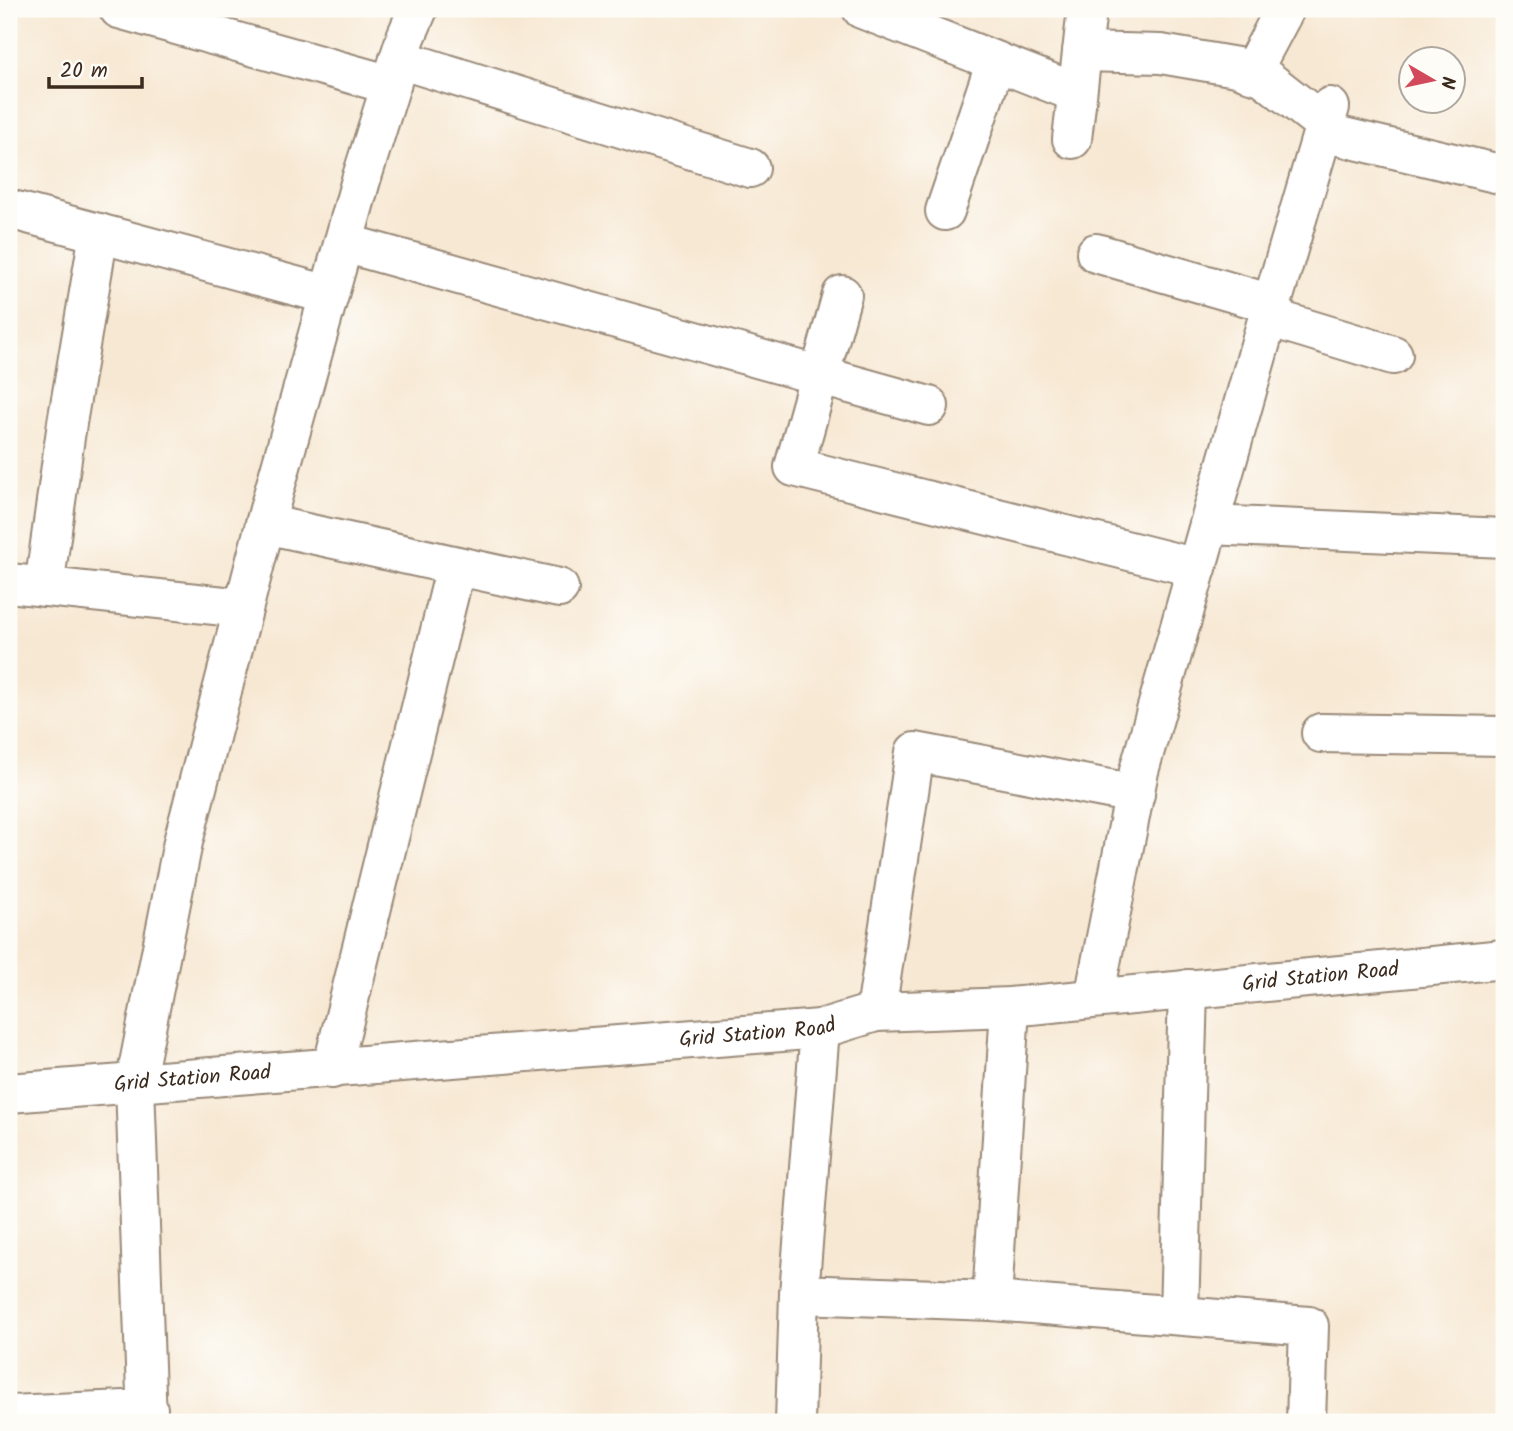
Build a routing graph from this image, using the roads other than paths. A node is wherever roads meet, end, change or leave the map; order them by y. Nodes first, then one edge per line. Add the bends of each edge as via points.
1 (120, 9) edge
2 (418, 9) edge
3 (862, 9) edge
4 (1087, 9) edge
5 (1285, 9) edge
6 (159, 14) edge
7 (1082, 52) junction
8 (996, 61) junction
9 (395, 72) junction
10 (1251, 73) junction
11 (1077, 93) junction
12 (1325, 121) junction
13 (1072, 139) dead end
14 (750, 168) dead end
15 (1504, 175) edge
16 (9, 209) edge
17 (945, 211) dead end
18 (99, 233) junction
19 (344, 243) junction
20 (1096, 253) dead end
21 (329, 295) junction
22 (842, 295) dead end
23 (1270, 310) junction
24 (1393, 355) dead end
25 (819, 375) junction
26 (929, 406) dead end
27 (265, 524) junction
28 (1209, 525) junction
29 (1504, 538) edge
30 (456, 566) junction
31 (1197, 568) junction
32 (27, 585) edge
33 (559, 588) dead end
34 (243, 608) junction
35 (1321, 733) dead end
36 (1504, 736) edge
37 (1135, 794) junction
38 (1504, 959) edge
39 (1188, 989) junction
40 (1094, 998) junction
41 (1010, 1007) junction
42 (876, 1012) junction
43 (820, 1030) junction
44 (332, 1069) junction
45 (135, 1084) junction
46 (9, 1093) edge
47 (799, 1294) junction
48 (992, 1301) junction
49 (1179, 1315) junction
50 (9, 1415) edge
51 (148, 1415) edge
52 (795, 1422) edge
53 (1306, 1422) edge

1 - 6 street
2 - 9 street
3 - 8 street
4 - 7 street
5 - 10 street
6 - 9 street
7 - 10 street via 1161,54
7 - 11 street
8 - 11 street
8 - 17 street
9 - 14 street
9 - 19 street
10 - 12 street via 1264,77
11 - 13 street
12 - 15 street
12 - 23 street
16 - 18 street
18 - 21 street
18 - 32 street via 66,423
19 - 21 street
19 - 25 street
20 - 23 street
21 - 27 street
22 - 25 street
23 - 24 street
23 - 28 street
25 - 26 street
25 - 31 street via 794,467
27 - 30 street
27 - 34 street
28 - 29 street
28 - 31 street
30 - 33 street
30 - 44 street
31 - 37 street
32 - 34 street
34 - 45 street via 183,842
35 - 36 street
37 - 40 street
37 - 42 street via 915,752
38 - 39 street, Grid Station Road
39 - 40 street, Grid Station Road
39 - 49 street
40 - 41 street, Grid Station Road
41 - 42 street, Grid Station Road
41 - 48 street
42 - 43 street, Grid Station Road
43 - 44 street, Grid Station Road
43 - 47 street
44 - 45 street, Grid Station Road
45 - 46 street, Grid Station Road
45 - 51 street
47 - 48 street
47 - 52 street
48 - 49 street
49 - 53 street via 1309,1326
50 - 51 street

